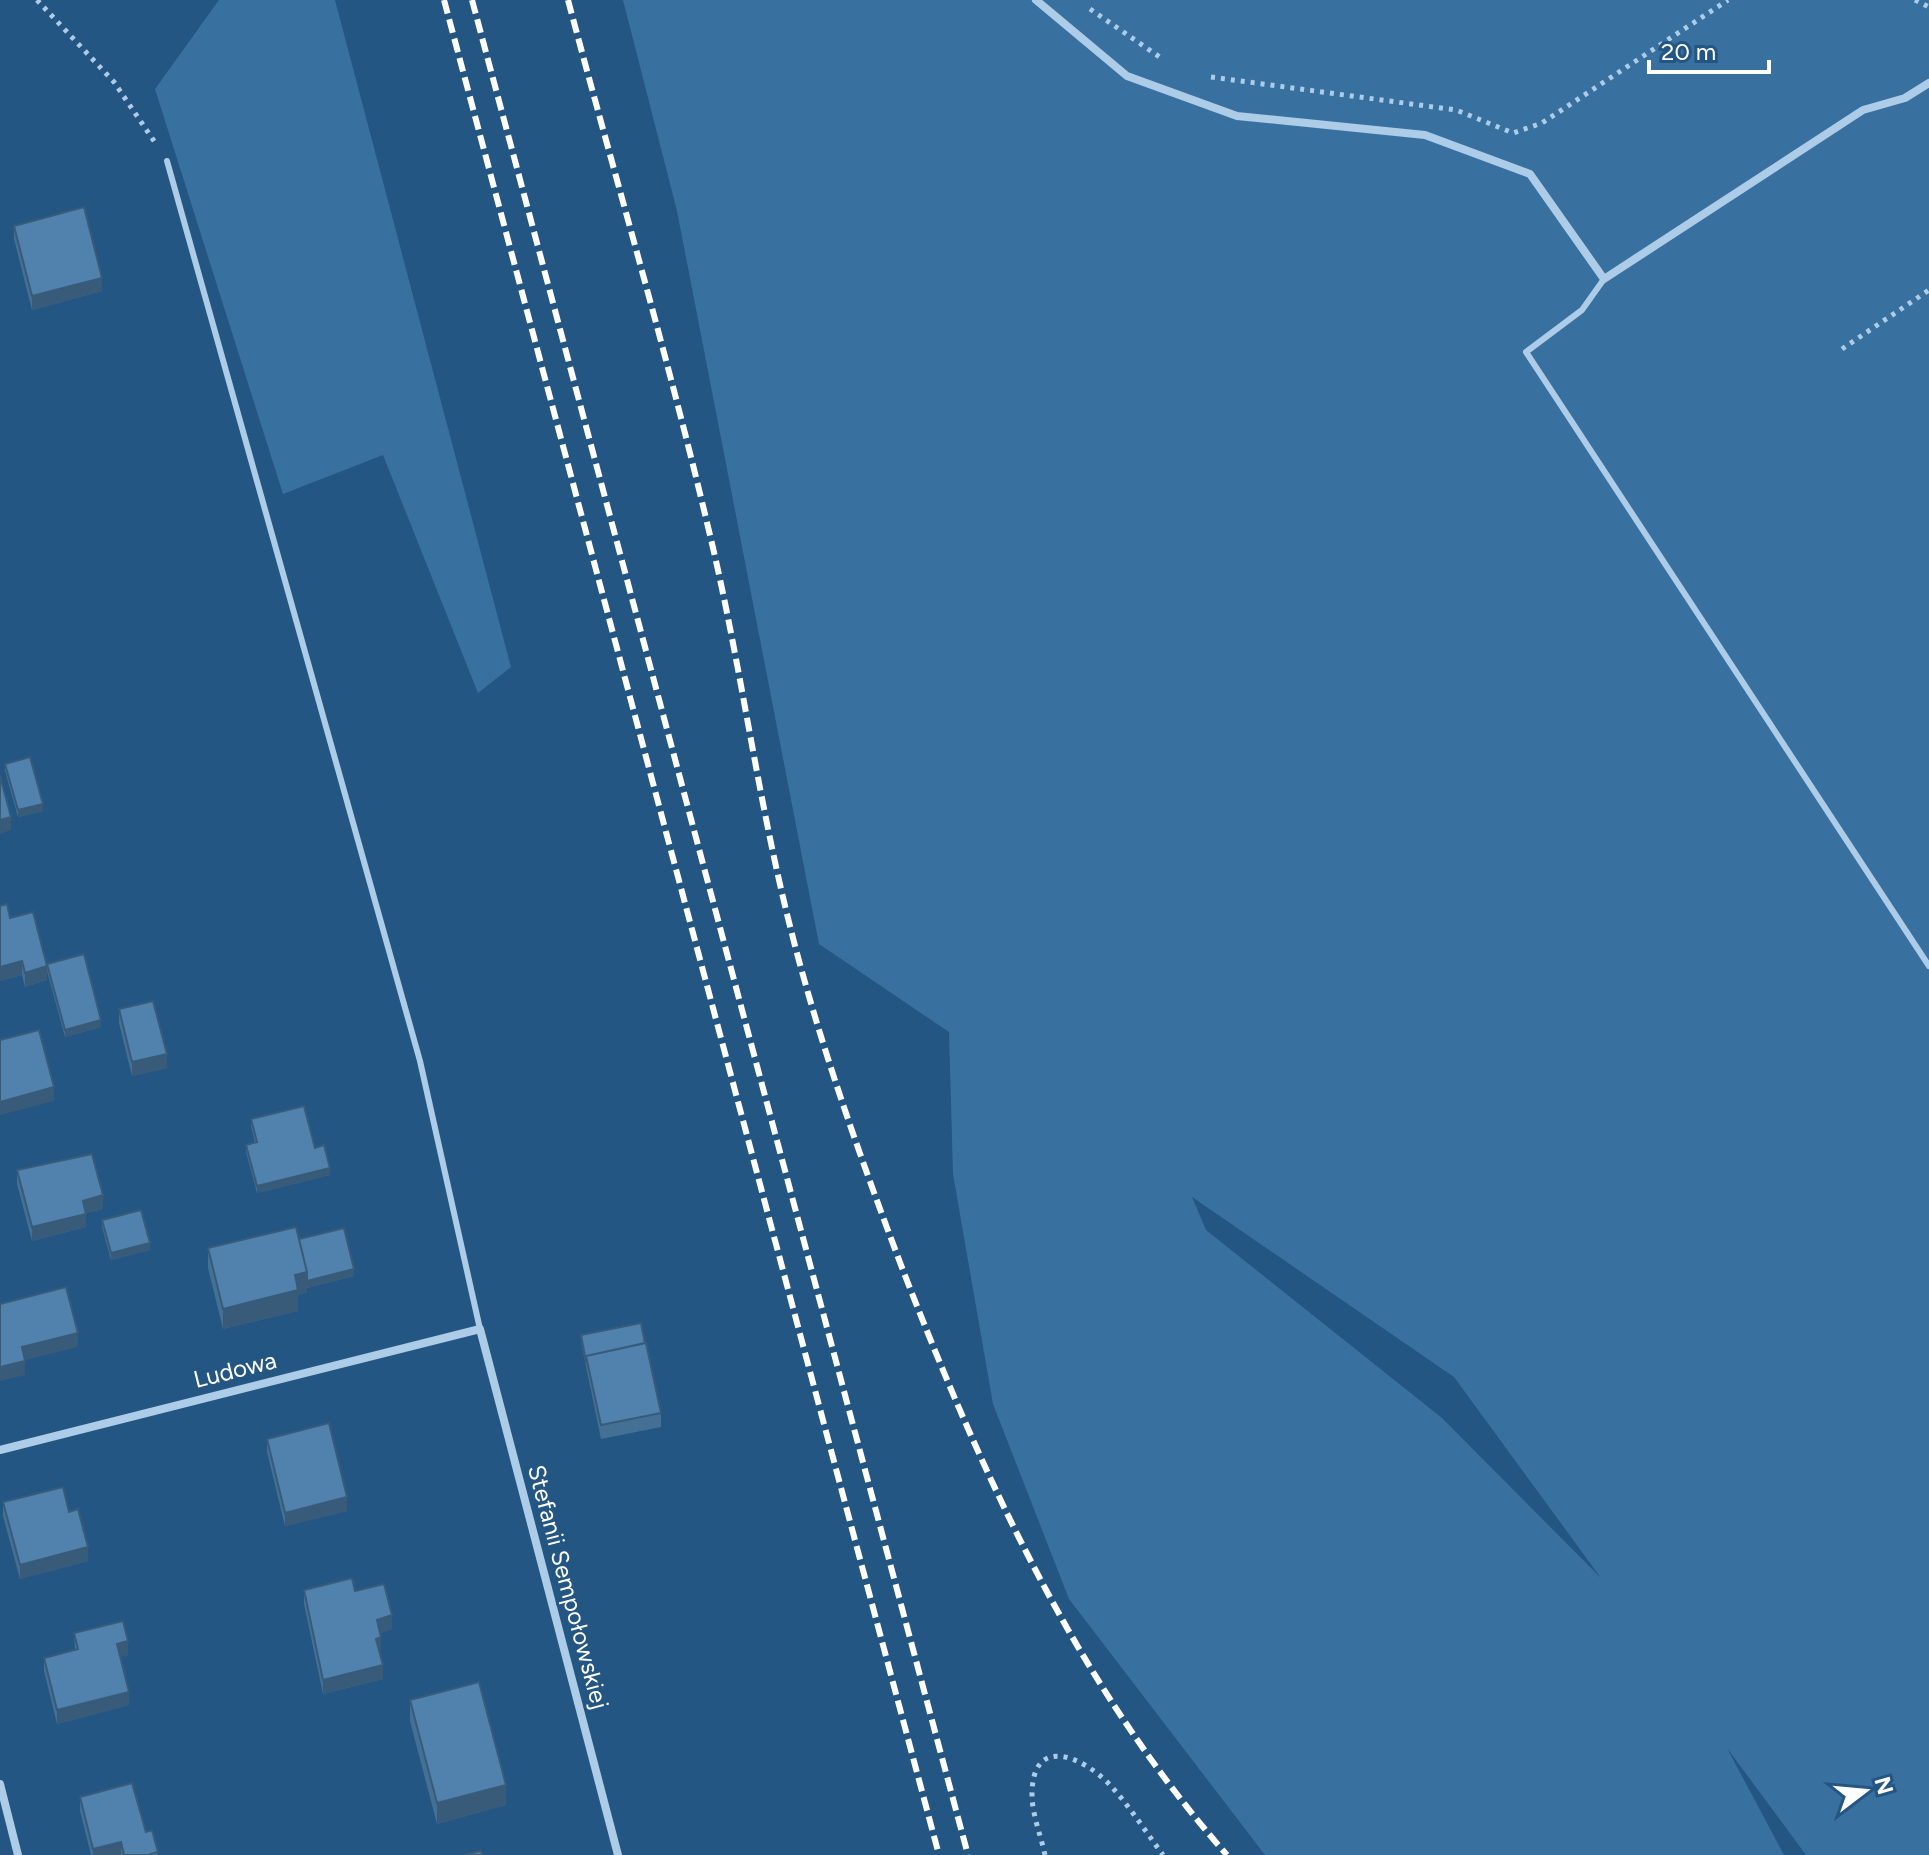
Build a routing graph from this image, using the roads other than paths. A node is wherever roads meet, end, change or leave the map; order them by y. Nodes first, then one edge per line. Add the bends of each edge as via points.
1 (1036, 0) edge
2 (1929, 83) edge
3 (167, 161) road end
4 (1604, 279) junction
5 (1929, 966) edge
6 (480, 1329) junction
7 (0, 1450) edge
8 (0, 1784) edge
9 (18, 1855) edge
10 (618, 1855) edge

1 - 4 street via 1127,76 1237,116 1425,135 1530,174
2 - 4 street via 1905,98 1863,110
3 - 6 lane via 420,1061
4 - 5 lane via 1582,310 1526,352
6 - 7 street, Ludowa
6 - 10 street, Stefanii Sempołowskiej
8 - 9 street

